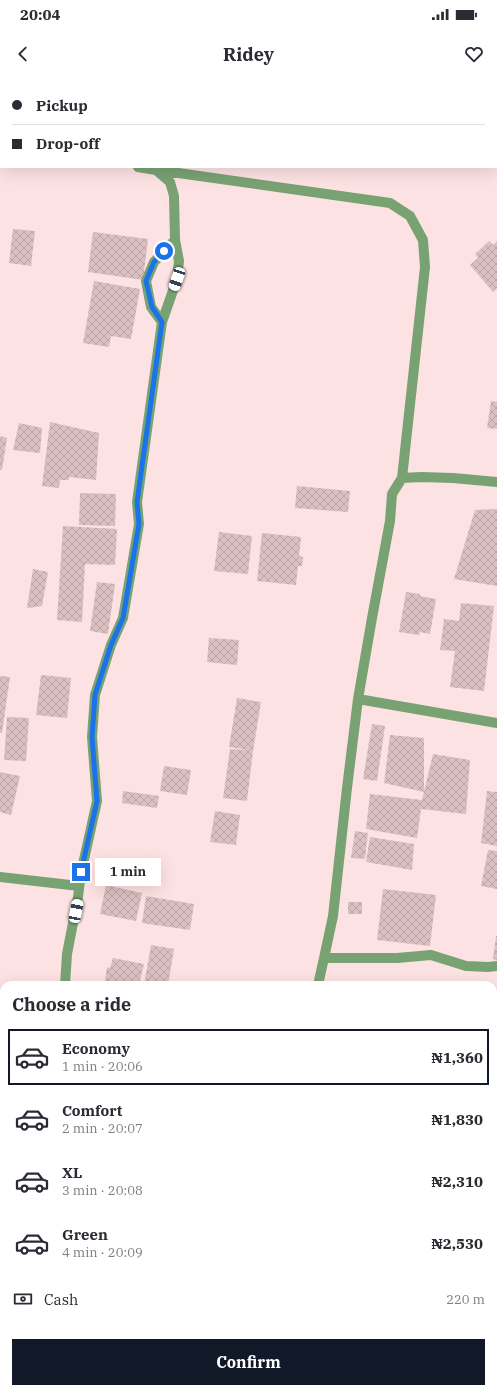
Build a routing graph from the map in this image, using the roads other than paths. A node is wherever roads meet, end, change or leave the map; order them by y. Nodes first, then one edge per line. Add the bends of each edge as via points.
1 (144, 168) edge
2 (156, 170) junction
3 (175, 240) junction
4 (162, 322) junction
5 (402, 478) junction
6 (497, 482) edge
7 (358, 699) junction
8 (497, 724) edge
9 (0, 877) edge
10 (79, 886) junction
11 (324, 958) junction
12 (497, 966) edge
13 (64, 981) edge
14 (319, 981) edge

1 - 2 street
2 - 3 street via 170,182 174,196
2 - 5 street via 390,203 410,216 423,240 425,267
3 - 4 street via 179,261 177,279
3 - 4 street via 154,262 146,281 152,307
4 - 10 street via 137,502 139,524 123,618 111,645 95,695 92,737 97,801
5 - 6 street via 453,478
5 - 7 street via 392,494 390,521
7 - 8 street
7 - 11 street via 333,916
9 - 10 street
10 - 13 street
11 - 12 street via 397,958 431,955 466,966
11 - 14 street

